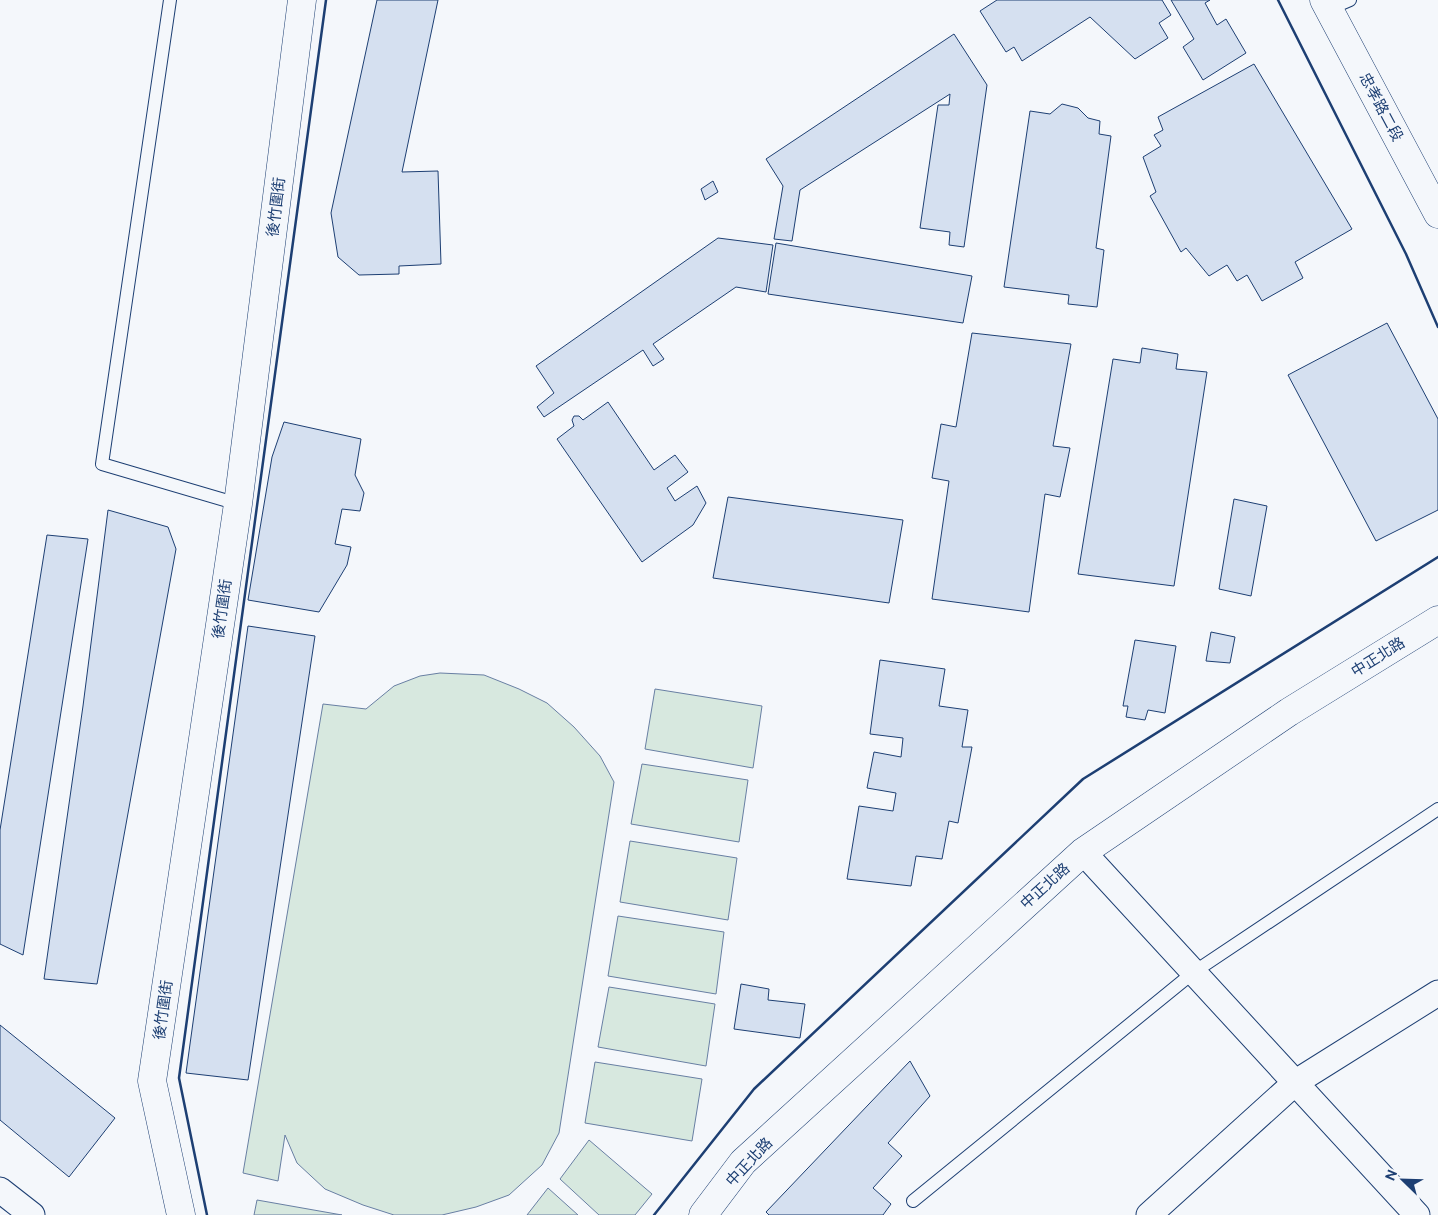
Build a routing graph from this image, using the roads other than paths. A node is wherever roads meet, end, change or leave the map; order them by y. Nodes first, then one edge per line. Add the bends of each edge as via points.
1 (170, 0) edge
2 (302, 0) edge
3 (1334, 3) edge
4 (1438, 214) edge
5 (238, 504) junction
6 (1438, 620) edge
7 (1438, 809) edge
8 (1083, 852) junction
9 (1194, 972) junction
10 (1438, 993) edge
11 (1296, 1082) junction
12 (0, 1190) edge
13 (913, 1201) dead end
14 (32, 1215) edge
15 (181, 1215) edge
16 (703, 1215) edge
17 (1149, 1215) edge
18 (1417, 1215) edge

1 - 5 lane via 102,464
2 - 5 street, 後竹圍街
3 - 4 street, 忠孝路二段
5 - 15 street, 後竹圍街 via 152,1081
6 - 8 street, 中正北路 via 1289,712
7 - 9 lane
8 - 9 street
8 - 16 street, 中正北路 via 744,1162
9 - 11 street
9 - 13 lane
10 - 11 street
11 - 17 street
11 - 18 street
12 - 14 street

